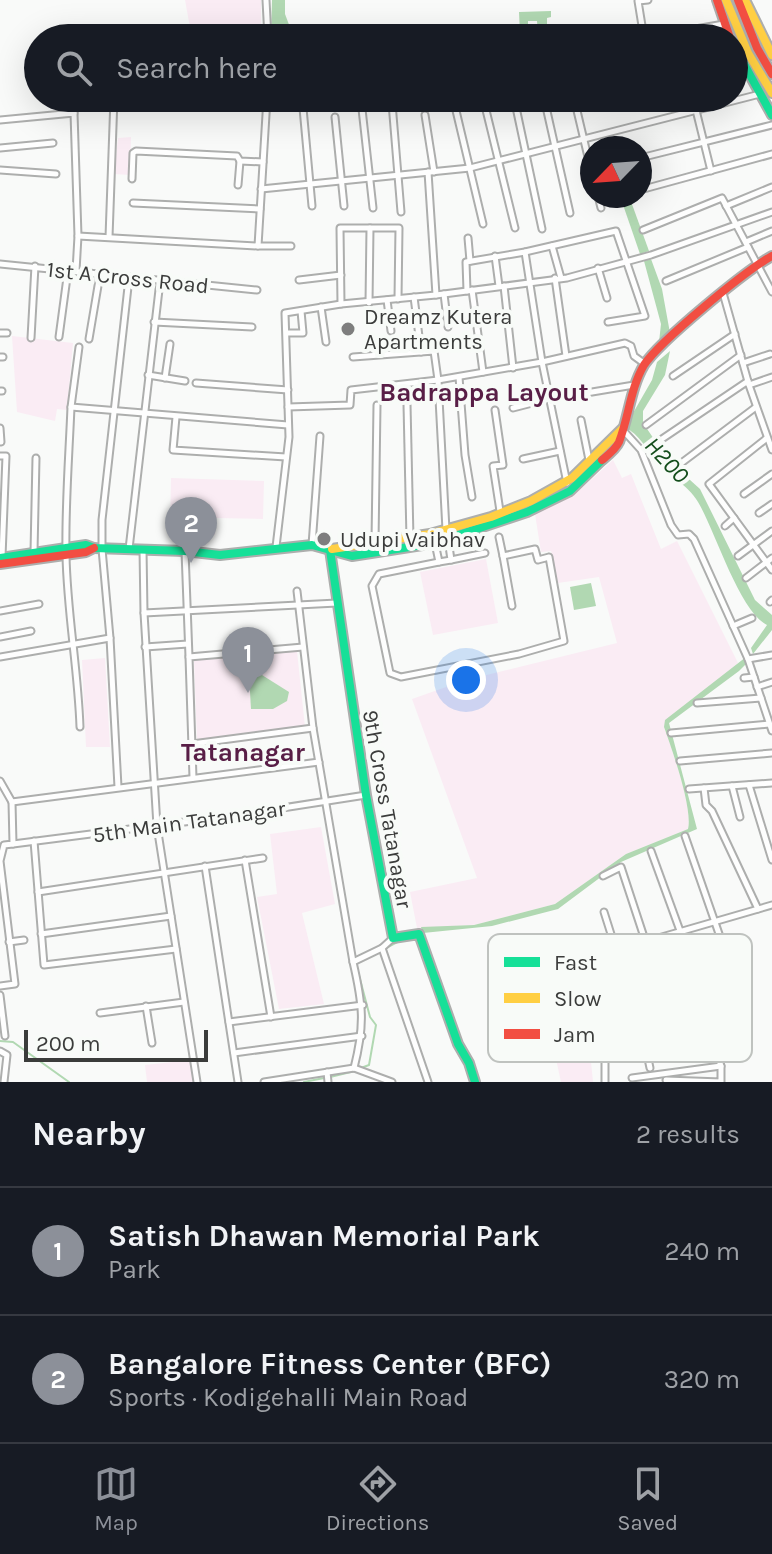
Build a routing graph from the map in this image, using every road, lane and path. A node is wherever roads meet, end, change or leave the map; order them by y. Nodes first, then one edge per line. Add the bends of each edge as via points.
1 (266, 0) edge
2 (648, 0) edge
3 (717, 0) edge
4 (726, 0) edge
5 (738, 0) edge
6 (745, 0) edge
7 (724, 12) junction
8 (267, 24) edge
9 (642, 24) edge
10 (724, 24) edge
11 (731, 24) edge
12 (748, 24) edge
13 (748, 25) edge
14 (748, 53) edge
15 (772, 55) edge
16 (748, 73) edge
17 (772, 74) edge
18 (772, 93) edge
19 (760, 94) junction
20 (748, 97) edge
21 (113, 112) edge
22 (266, 112) edge
23 (303, 112) edge
24 (362, 112) edge
25 (393, 112) edge
26 (456, 112) edge
27 (486, 112) edge
28 (517, 112) edge
29 (547, 112) edge
30 (577, 112) edge
31 (697, 112) joint
32 (74, 113) joint
33 (425, 115) dead end
34 (772, 115) edge
35 (335, 117) dead end
36 (0, 120) edge
37 (772, 125) edge
38 (582, 136) edge
39 (600, 136) edge
40 (580, 141) edge
41 (705, 142) junction
42 (53, 143) dead end
43 (556, 147) junction
44 (0, 148) edge
45 (526, 154) junction
46 (772, 154) edge
47 (652, 155) edge
48 (240, 161) junction
49 (498, 161) junction
50 (263, 162) junction
51 (470, 168) junction
52 (0, 170) edge
53 (711, 171) junction
54 (431, 172) junction
55 (56, 174) dead end
56 (398, 176) junction
57 (132, 179) dead end
58 (370, 179) junction
59 (341, 182) junction
60 (238, 185) dead end
61 (311, 185) junction
62 (652, 187) edge
63 (772, 187) edge
64 (261, 189) junction
65 (133, 203) dead end
66 (312, 206) dead end
67 (344, 206) dead end
68 (726, 206) junction
69 (373, 208) dead end
70 (260, 209) junction
71 (401, 212) dead end
72 (772, 212) edge
73 (570, 213) dead end
74 (736, 223) junction
75 (483, 224) dead end
76 (370, 228) junction
77 (515, 228) dead end
78 (542, 229) dead end
79 (643, 230) dead end
80 (772, 231) edge
81 (78, 236) junction
82 (109, 237) junction
83 (468, 238) dead end
84 (747, 245) junction
85 (258, 246) junction
86 (291, 246) dead end
87 (552, 246) junction
88 (525, 252) junction
89 (495, 256) junction
90 (772, 256) edge
91 (628, 260) junction
92 (470, 261) junction
93 (0, 264) edge
94 (756, 265) junction
95 (35, 266) junction
96 (598, 268) junction
97 (68, 270) junction
98 (76, 271) junction
99 (100, 274) junction
100 (341, 275) junction
101 (129, 278) junction
102 (558, 278) junction
103 (299, 280) dead end
104 (160, 281) junction
105 (666, 281) dead end
106 (530, 282) junction
107 (501, 286) junction
108 (257, 290) dead end
109 (469, 290) junction
110 (772, 292) edge
111 (723, 293) junction
112 (444, 294) junction
113 (436, 295) junction
114 (414, 297) junction
115 (607, 298) dead end
116 (398, 299) junction
117 (387, 300) junction
118 (369, 303) junction
119 (341, 304) junction
120 (321, 307) junction
121 (301, 311) junction
122 (154, 322) junction
123 (608, 322) dead end
124 (252, 327) dead end
125 (448, 327) dead end
126 (391, 331) dead end
127 (287, 333) junction
128 (735, 334) junction
129 (59, 337) dead end
130 (31, 338) dead end
131 (89, 339) dead end
132 (326, 342) dead end
133 (170, 344) dead end
134 (79, 347) dead end
135 (421, 352) junction
136 (770, 354) dead end
137 (741, 355) junction
138 (566, 356) junction
139 (353, 357) dead end
140 (542, 362) junction
141 (647, 363) junction
142 (743, 363) junction
143 (513, 368) junction
144 (483, 373) junction
145 (148, 375) junction
146 (673, 376) dead end
147 (459, 377) junction
148 (772, 377) edge
149 (165, 378) junction
150 (438, 380) junction
151 (185, 381) dead end
152 (196, 383) dead end
153 (749, 383) junction
154 (634, 385) junction
155 (288, 390) junction
156 (574, 395) dead end
157 (548, 399) junction
158 (407, 404) dead end
159 (377, 405) dead end
160 (71, 407) junction
161 (288, 407) junction
162 (756, 407) junction
163 (513, 408) dead end
164 (495, 410) dead end
165 (115, 411) junction
166 (144, 414) junction
167 (176, 416) junction
168 (581, 420) dead end
169 (288, 425) junction
170 (646, 425) dead end
171 (0, 428) edge
172 (622, 429) junction
173 (768, 434) edge
174 (320, 436) dead end
175 (1, 442) edge
176 (656, 443) dead end
177 (772, 450) edge
178 (560, 451) junction
179 (3, 456) edge
180 (286, 457) junction
181 (36, 458) dead end
182 (523, 459) dead end
183 (589, 460) junction
184 (680, 464) dead end
185 (772, 474) edge
186 (567, 483) junction
187 (744, 494) dead end
188 (472, 497) dead end
189 (772, 504) edge
190 (506, 513) junction
191 (759, 513) dead end
192 (734, 518) junction
193 (725, 526) dead end
194 (772, 531) edge
195 (447, 534) junction
196 (499, 537) dead end
197 (410, 539) junction
198 (375, 542) junction
199 (435, 543) junction
200 (753, 544) junction
201 (312, 545) junction
202 (276, 547) junction
203 (98, 548) junction
204 (129, 549) junction
205 (143, 549) junction
206 (330, 550) junction
207 (66, 551) junction
208 (185, 551) junction
209 (34, 552) junction
210 (485, 553) dead end
211 (503, 556) junction
212 (738, 556) dead end
213 (1, 560) edge
214 (451, 560) junction
215 (769, 560) edge
216 (439, 562) junction
217 (772, 570) edge
218 (746, 578) dead end
219 (297, 591) dead end
220 (337, 603) junction
221 (39, 604) dead end
222 (299, 605) junction
223 (512, 606) dead end
224 (0, 611) edge
225 (188, 611) junction
226 (144, 613) junction
227 (752, 618) dead end
228 (733, 626) junction
229 (31, 631) dead end
230 (0, 637) edge
231 (110, 638) junction
232 (189, 644) junction
233 (73, 646) junction
234 (145, 647) junction
235 (303, 647) junction
236 (772, 655) edge
237 (0, 657) edge
238 (189, 657) junction
239 (748, 659) junction
240 (754, 677) junction
241 (744, 678) dead end
242 (772, 682) edge
243 (757, 687) junction
244 (761, 698) junction
245 (697, 703) dead end
246 (769, 724) junction
247 (80, 727) dead end
248 (313, 728) junction
249 (772, 731) edge
250 (671, 733) dead end
251 (192, 744) junction
252 (772, 753) edge
253 (680, 761) dead end
254 (319, 762) junction
255 (193, 778) junction
256 (0, 781) edge
257 (153, 783) junction
258 (772, 783) edge
259 (749, 785) junction
260 (732, 786) junction
261 (118, 787) junction
262 (704, 788) junction
263 (689, 789) dead end
264 (366, 795) junction
265 (326, 801) junction
266 (12, 802) junction
267 (740, 817) dead end
268 (157, 826) junction
269 (685, 836) dead end
270 (34, 841) junction
271 (13, 844) junction
272 (2, 846) edge
273 (651, 851) dead end
274 (263, 858) dead end
275 (245, 860) junction
276 (772, 860) edge
277 (205, 866) junction
278 (164, 871) junction
279 (603, 876) dead end
280 (1, 885) edge
281 (38, 892) junction
282 (772, 905) edge
283 (2, 909) edge
284 (758, 909) junction
285 (604, 912) dead end
286 (171, 916) junction
287 (715, 923) junction
288 (681, 931) junction
289 (41, 934) junction
290 (611, 934) edge
291 (644, 934) edge
292 (672, 934) edge
293 (682, 934) edge
294 (719, 934) edge
295 (393, 938) junction
296 (0, 940) edge
297 (8, 940) junction
298 (24, 940) dead end
299 (382, 948) junction
300 (176, 949) junction
301 (353, 962) junction
302 (0, 986) edge
303 (0, 995) edge
304 (184, 1002) junction
305 (363, 1005) junction
306 (146, 1006) junction
307 (100, 1013) dead end
308 (271, 1017) junction
309 (229, 1022) junction
310 (5, 1036) dead end
311 (362, 1036) junction
312 (152, 1043) dead end
313 (0, 1051) edge
314 (234, 1053) junction
315 (649, 1062) edge
316 (720, 1062) edge
317 (721, 1066) junction
318 (650, 1068) dead end
319 (357, 1069) junction
320 (327, 1072) junction
321 (632, 1078) dead end
322 (666, 1080) dead end
323 (4, 1082) edge
324 (197, 1082) edge
325 (238, 1082) edge
326 (264, 1082) edge
327 (328, 1082) edge
328 (392, 1082) edge
329 (428, 1082) edge
330 (475, 1082) edge

1 - 8 street
2 - 9 street via 638,1
3 - 7 main road
4 - 7 main road
5 - 12 main road
6 - 15 main road
7 - 10 main road
7 - 11 main road
13 - 17 main road
14 - 18 main road
16 - 19 main road
19 - 20 street
19 - 34 main road
21 - 82 street
22 - 50 street
23 - 61 street
24 - 58 street
25 - 56 street
26 - 51 street
27 - 49 street
28 - 45 street
29 - 43 street
30 - 38 street
31 - 39 street
31 - 41 street
32 - 36 street
32 - 81 street
33 - 54 street
35 - 59 street
37 - 41 street
40 - 43 street
41 - 47 street
41 - 53 street
42 - 44 street
43 - 45 street
43 - 73 street
45 - 49 street
45 - 78 street
46 - 53 street
48 - 50 street
48 - 57 street via 237,156 136,151
48 - 60 street
49 - 51 street
49 - 77 street
50 - 64 street
51 - 54 street
51 - 75 street
52 - 55 street
53 - 62 street
54 - 56 street
54 - 113 street
56 - 58 street
56 - 71 street
58 - 59 street
58 - 69 street
59 - 61 street
59 - 67 street
61 - 64 street
61 - 66 street
63 - 68 street
64 - 70 street
65 - 70 street
68 - 74 street
68 - 79 street via 722,198
70 - 85 street
72 - 74 street
74 - 84 street
74 - 91 street
76 - 100 street via 340,228
76 - 116 street via 399,228
76 - 118 street
80 - 84 street
81 - 82 street
81 - 98 street
82 - 85 street
83 - 92 street
84 - 94 street
84 - 105 street
85 - 86 street
87 - 88 street
87 - 91 street via 616,231
87 - 102 street
88 - 89 street
88 - 106 street
89 - 92 street
89 - 107 street
90 - 94 main road
91 - 96 street
91 - 123 street via 645,316
92 - 109 street
93 - 95 street, 1st A Cross Road
94 - 110 street
94 - 111 main road
95 - 97 street, 1st A Cross Road
95 - 130 street
96 - 102 street
96 - 115 street
97 - 98 street, 1st A Cross Road
97 - 129 street
98 - 99 street, 1st A Cross Road
99 - 101 street, 1st A Cross Road
99 - 131 street
100 - 103 street
100 - 119 street
101 - 104 street, 1st A Cross Road
101 - 165 street
102 - 106 street
102 - 138 street
104 - 108 street, 1st A Cross Road
104 - 122 street
106 - 107 street
106 - 140 street
107 - 109 street
107 - 143 street
109 - 112 street
109 - 144 street
111 - 128 street
111 - 141 main road
112 - 113 street
112 - 125 street
113 - 114 street
114 - 116 street
114 - 135 street
116 - 117 street
117 - 118 street
117 - 126 street
118 - 119 street
119 - 120 street
120 - 121 street
120 - 132 street
121 - 127 street via 285,313
121 - 127 street via 303,333
122 - 124 street
122 - 145 street
127 - 155 street
128 - 137 street
128 - 146 street
133 - 149 street
134 - 160 street
135 - 139 street
135 - 150 street via 434,351
136 - 142 street
137 - 142 street
137 - 170 street
138 - 140 street
138 - 141 street via 625,343
140 - 143 street
140 - 157 street
141 - 154 main road
142 - 153 street
143 - 144 street
144 - 147 street
145 - 149 street
145 - 166 street
147 - 150 street
147 - 188 street
148 - 153 street
149 - 151 street
150 - 161 street via 351,390 350,405
150 - 195 street
152 - 155 street
153 - 162 street
153 - 176 street
154 - 156 street
154 - 172 main road
155 - 161 street
157 - 163 street
157 - 178 street
158 - 197 street
159 - 198 street
160 - 165 street
160 - 207 street
161 - 169 street
162 - 173 street
162 - 184 street
164 - 190 street via 503,465 493,466
165 - 166 street
165 - 203 street
166 - 167 street
166 - 204 street
167 - 169 street
167 - 180 street via 173,450
168 - 183 street
169 - 180 street
171 - 175 street
172 - 183 main road
172 - 190 main road via 618,445 570,491
172 - 228 street via 641,450 671,525 678,535 694,539
173 - 177 street
173 - 192 street via 709,484
174 - 201 street
178 - 182 street
178 - 186 street
179 - 213 street
180 - 202 street
181 - 209 street
183 - 186 main road
185 - 187 street
186 - 190 main road
189 - 191 street
190 - 195 main road
192 - 193 street
192 - 200 street
194 - 200 street
195 - 197 main road
195 - 199 main road
195 - 214 street
196 - 211 street
197 - 198 main road
198 - 206 main road
199 - 206 main road via 352,556
199 - 216 street
200 - 212 street
200 - 215 street
201 - 202 main road
201 - 206 main road
202 - 208 main road via 220,555
203 - 204 main road
203 - 207 main road via 86,545
203 - 231 street
204 - 205 main road
205 - 208 main road
205 - 226 street
206 - 220 main road, 9th Cross Tatanagar
207 - 209 main road
207 - 213 main road
207 - 233 street
208 - 225 street
209 - 213 main road
210 - 214 street
211 - 216 street via 535,549 538,560 549,557 564,641 401,677 390,673 372,586 379,574
211 - 223 street
214 - 216 street
215 - 217 street
215 - 218 street
219 - 222 street
220 - 222 street
220 - 264 main road, 9th Cross Tatanagar
221 - 224 street
222 - 225 street
222 - 235 street
225 - 226 street
225 - 232 street
226 - 234 street
227 - 228 street
228 - 239 street
229 - 230 street
231 - 233 street
231 - 261 street
232 - 234 street
232 - 238 street
233 - 237 street
233 - 247 street
234 - 257 street
235 - 238 street
235 - 248 street
236 - 239 street
238 - 251 street
239 - 240 street
240 - 241 street
240 - 243 street
242 - 243 street
243 - 244 street
244 - 245 street
244 - 246 street
246 - 249 street
246 - 250 street
248 - 251 street
248 - 254 street
251 - 255 street
252 - 253 street
254 - 255 street
254 - 265 street
255 - 257 street
256 - 266 street
257 - 261 street
257 - 268 street
258 - 259 street
259 - 260 street
259 - 276 street
260 - 262 street
260 - 267 street
261 - 266 street
262 - 263 street
262 - 284 street via 706,805
264 - 265 street, 5th Main Tatanagar
264 - 295 main road, 9th Cross Tatanagar
265 - 268 street, 5th Main Tatanagar
265 - 301 street
266 - 271 street
268 - 270 street, 5th Main Tatanagar
268 - 278 street
269 - 287 street
270 - 271 street, 5th Main Tatanagar
270 - 281 street
271 - 272 street, 5th Main Tatanagar
272 - 280 street
273 - 288 street
274 - 275 street
275 - 277 street
275 - 308 street
277 - 278 street
277 - 309 street
278 - 281 street
278 - 286 street
279 - 291 street via 621,867
280 - 283 street
281 - 289 street
282 - 284 street
283 - 297 street
284 - 287 street
285 - 290 street
286 - 289 street
286 - 300 street
287 - 288 street
287 - 294 street
288 - 292 street
288 - 293 street
289 - 300 street via 44,965
295 - 299 street
295 - 330 main road, 9th Cross Tatanagar via 419,934
296 - 297 street
297 - 298 street
297 - 302 street via 15,984
299 - 301 street
299 - 329 street
300 - 304 street
301 - 305 street
303 - 310 street
304 - 306 street
304 - 324 street
305 - 308 street
305 - 311 street
306 - 307 street
306 - 312 street
308 - 309 street
309 - 314 street
311 - 314 street
311 - 319 street
313 - 323 street via 8,1060
314 - 325 street
315 - 318 street
316 - 317 street
317 - 321 street
317 - 322 street via 721,1082
319 - 320 street
319 - 328 street
320 - 326 street
320 - 327 street

